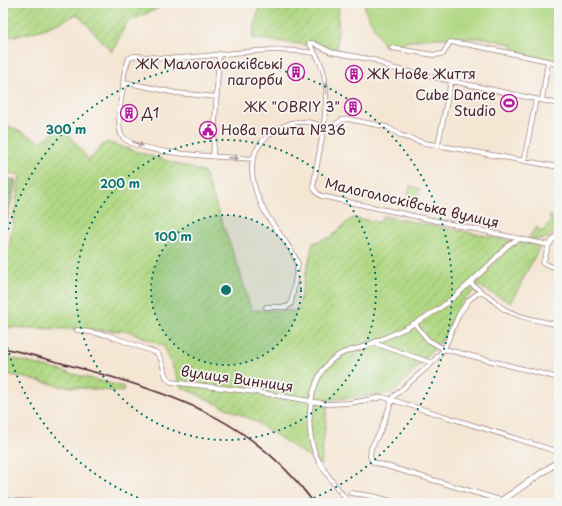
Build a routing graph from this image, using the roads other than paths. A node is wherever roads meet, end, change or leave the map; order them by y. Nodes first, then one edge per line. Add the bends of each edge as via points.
1 (392, 48) dead end
2 (315, 53) junction
3 (219, 54) junction
4 (548, 62) junction
5 (559, 65) edge
6 (451, 80) junction
7 (123, 88) junction
8 (217, 97) junction
9 (536, 99) junction
10 (542, 100) junction
11 (559, 104) edge
12 (323, 132) junction
13 (438, 145) junction
14 (213, 156) junction
15 (253, 159) junction
16 (524, 161) junction
17 (559, 167) edge
18 (559, 232) edge
19 (521, 238) junction
20 (549, 245) junction
21 (559, 270) edge
22 (470, 283) junction
23 (482, 292) junction
24 (266, 307) dead end
25 (415, 324) junction
26 (559, 325) edge
27 (77, 330) dead end
28 (374, 343) junction
29 (444, 348) junction
30 (432, 363) junction
31 (559, 378) edge
32 (392, 399) junction
33 (312, 401) junction
34 (559, 452) edge
35 (559, 461) edge
36 (352, 493) dead end
37 (3, 501) edge
38 (500, 502) edge
39 (50, 503) edge
40 (349, 503) edge
41 (398, 503) edge
42 (510, 503) edge

1 - 4 street via 434,55 443,54 450,42
2 - 3 street via 282,50
2 - 6 street, Малоголосківська вулиця via 309,43 331,52 375,60 392,68
12 -> 2 street, Малоголосківська вулиця via 326,90 322,64
3 - 7 street via 177,58 129,58 125,66
3 - 8 street
4 - 5 street
4 - 10 street
6 - 9 street
6 - 13 street
7 - 8 street via 129,83 176,93
7 -> 14 street via 119,117 123,138 165,153
8 - 14 street
9 - 10 street
9 - 16 street
10 - 11 street
12 - 13 street via 342,120 351,119
12 - 15 street via 322,127 314,123 291,124 278,129 265,138 253,154
12 - 19 street, Малоголосківська вулиця via 313,185 316,193
13 - 16 street
14 -> 15 street
15 - 24 street via 257,195 298,264 291,304 287,307
16 - 17 street
18 - 20 street
19 - 20 street, Малоголосківська вулиця
19 - 22 street via 499,253
20 - 21 street via 543,263
22 - 23 street
22 - 25 street
23 - 26 street via 505,310
23 - 29 street via 469,300 459,314
25 - 28 street
25 - 29 street via 428,340
27 - 33 street, вулиця Винниця via 107,335 157,353 163,360 165,376 171,382
28 - 30 street
28 - 33 street via 346,351 332,359 318,378
29 - 30 street
29 - 31 street
30 - 32 street
32 - 33 street, вулиця Винниця via 379,397 334,405
32 - 34 street, вулиця Винниця
32 - 38 street via 381,430 371,448 373,462
33 - 40 street via 309,422 316,454
35 - 38 main road
36 - 41 street
37 - 39 main road
38 - 42 street

